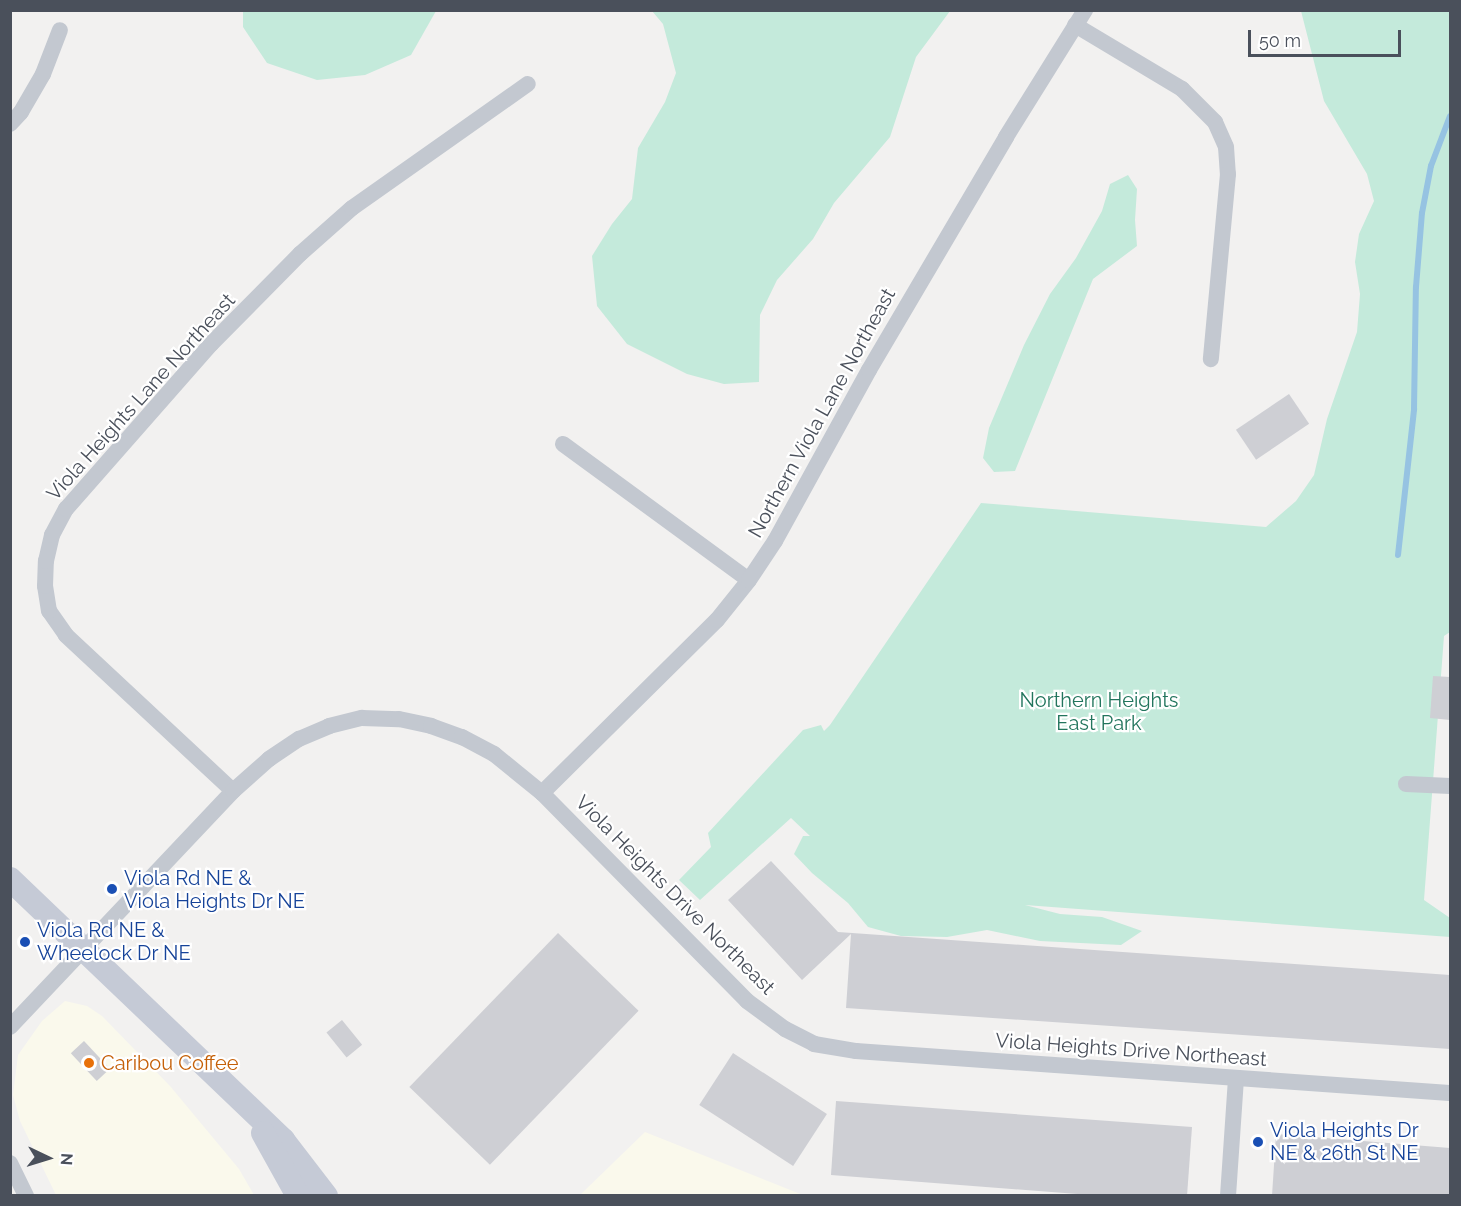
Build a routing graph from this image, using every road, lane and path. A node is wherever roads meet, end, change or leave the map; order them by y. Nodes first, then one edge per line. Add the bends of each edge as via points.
1 (1085, 10) edge
2 (1075, 24) junction
3 (60, 30) dead end
4 (528, 84) dead end
5 (10, 124) edge
6 (1211, 359) dead end
7 (562, 444) dead end
8 (749, 580) junction
9 (1407, 784) dead end
10 (1450, 786) edge
11 (233, 791) junction
12 (542, 793) junction
13 (10, 879) edge
14 (83, 950) junction
15 (10, 1027) edge
16 (1236, 1079) junction
17 (1450, 1093) edge
18 (251, 1112) junction
19 (10, 1163) edge
20 (26, 1196) edge
21 (298, 1196) edge
22 (326, 1196) edge
23 (1228, 1196) edge

1 - 2 street, Northern Viola Lane Northeast
2 - 6 street via 1182,89 1215,122 1226,147 1228,174
2 - 8 street, Northern Viola Lane Northeast
3 - 5 street via 43,74
4 - 11 street, Viola Heights Lane Northeast via 352,208 300,255 196,361 66,509 51,535 45,586 49,610 60,627
7 - 8 street
8 - 12 street, Northern Viola Lane Northeast via 717,620
9 - 10 street
11 - 12 street, Viola Heights Drive Northeast via 299,739 362,718 399,719 462,737 494,754
11 - 14 street, Viola Heights Drive Northeast
12 - 16 street, Viola Heights Drive Northeast via 747,1000 784,1029 814,1044 856,1051
13 - 14 main road
14 - 15 street, Viola Heights Drive Northeast
14 - 18 main road via 212,1070
16 - 17 street, Viola Heights Drive Northeast
16 - 23 street
18 - 21 main road
18 - 22 main road via 283,1140
19 - 20 street

